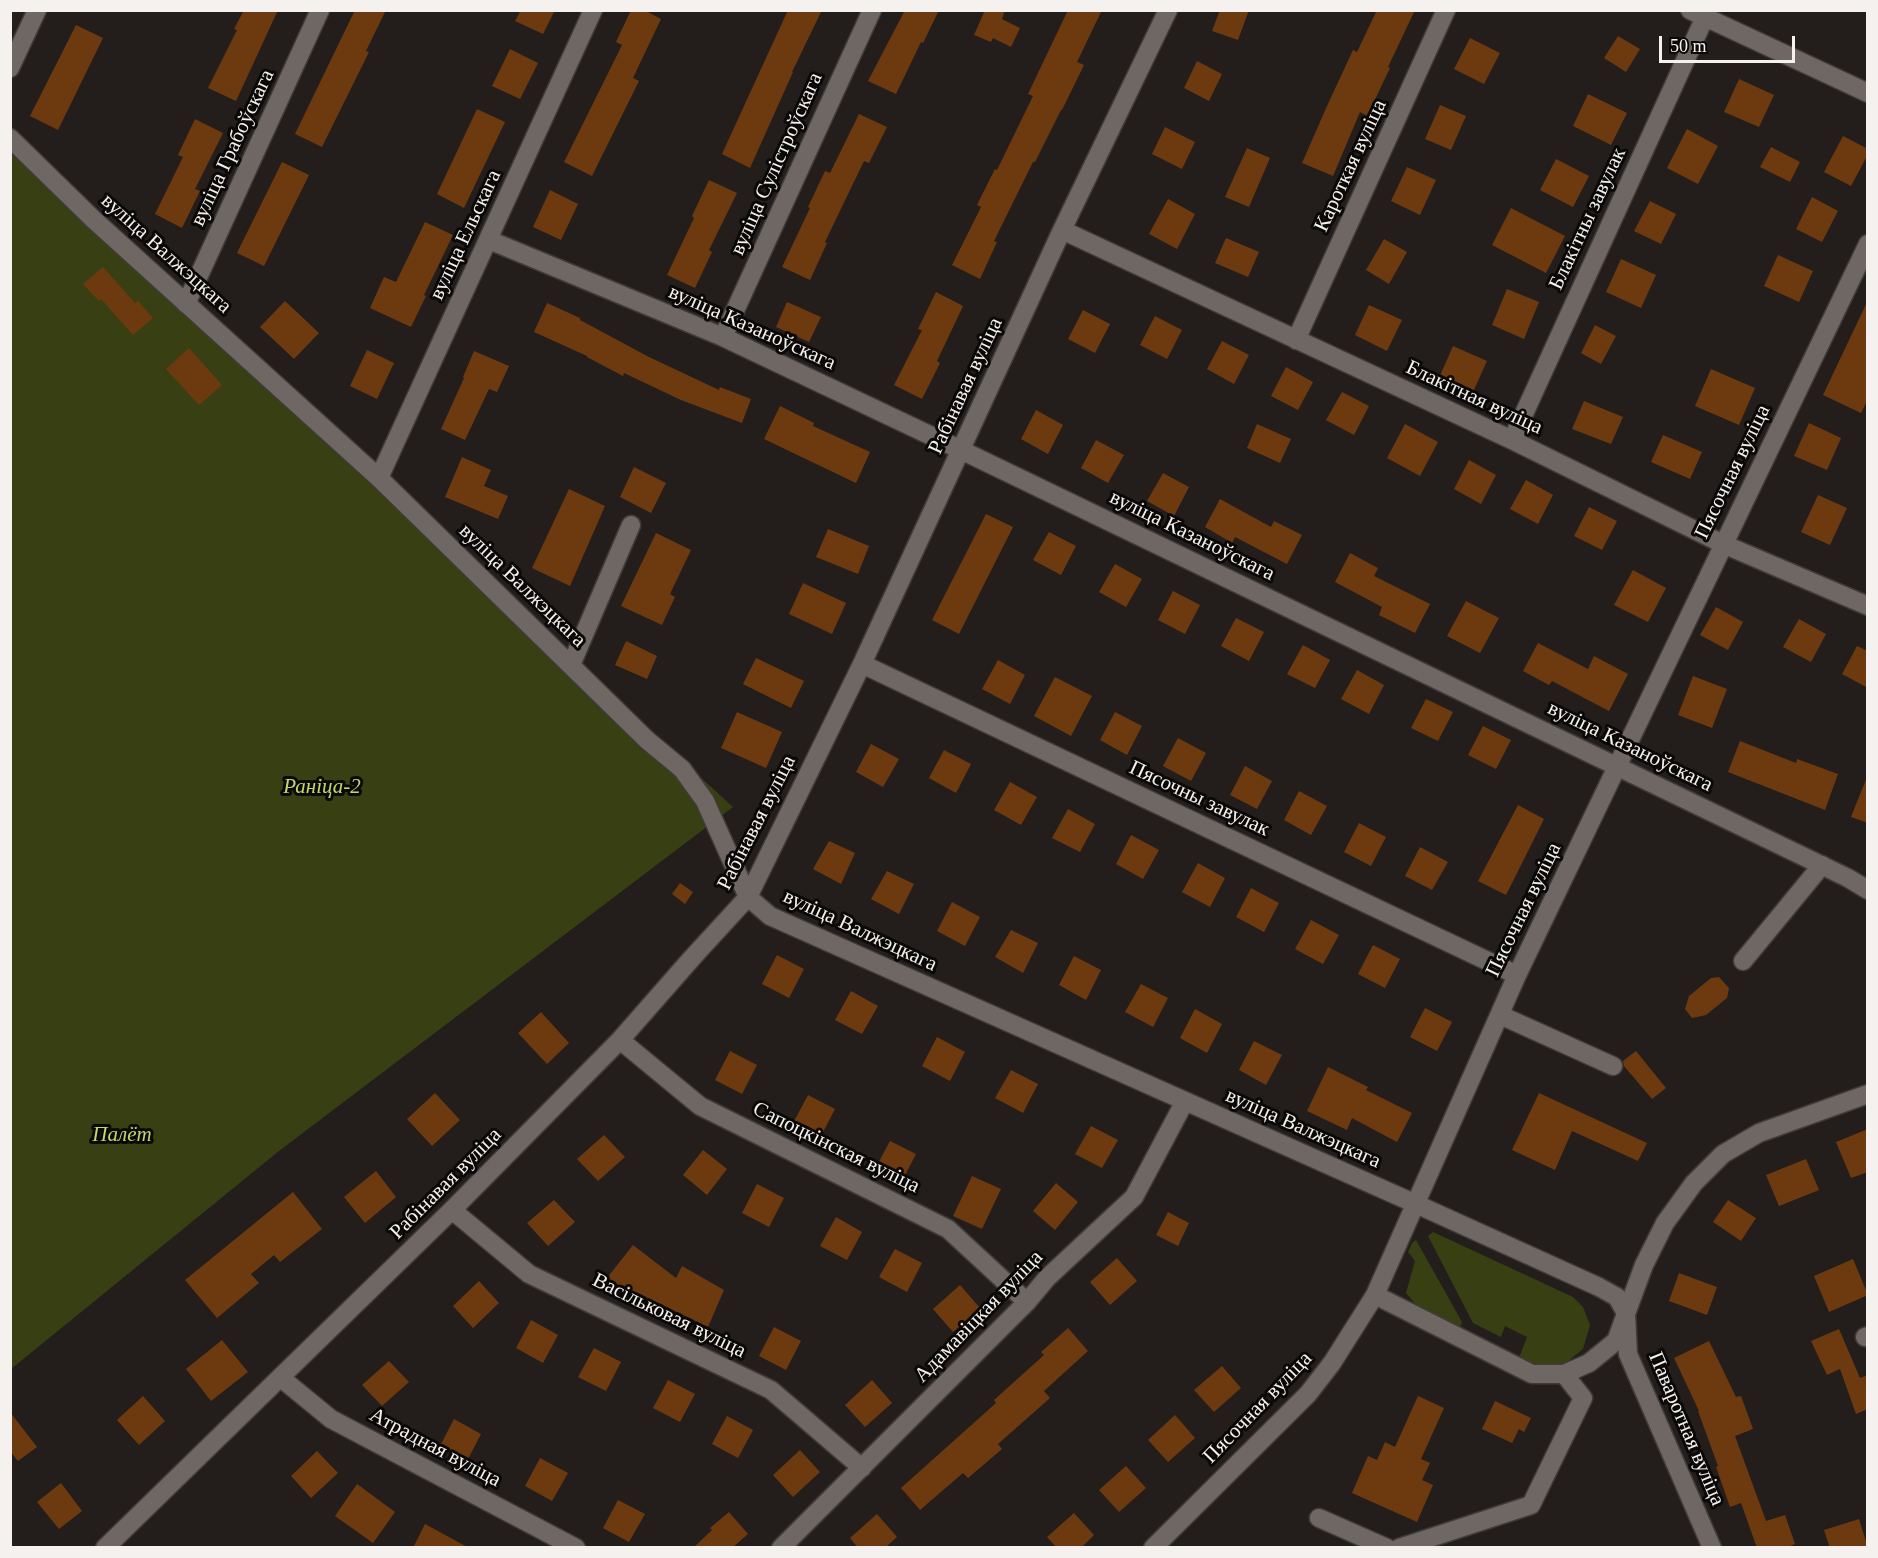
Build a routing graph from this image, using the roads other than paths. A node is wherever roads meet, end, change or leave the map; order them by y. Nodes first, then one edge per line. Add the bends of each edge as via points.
1 (37, 10) edge
2 (320, 10) edge
3 (593, 10) edge
4 (872, 10) edge
5 (1168, 10) edge
6 (1446, 10) edge
7 (1698, 14) edge
8 (10, 68) edge
9 (1868, 93) edge
10 (10, 138) edge
11 (1062, 230) junction
12 (489, 240) junction
13 (1868, 244) edge
14 (186, 304) junction
15 (723, 337) junction
16 (1296, 340) junction
17 (1512, 440) junction
18 (961, 450) junction
19 (379, 478) junction
20 (631, 525) dead end
21 (1723, 544) junction
22 (1868, 606) edge
23 (862, 664) junction
24 (571, 665) junction
25 (1618, 766) junction
26 (1822, 865) junction
27 (1868, 890) edge
28 (748, 897) junction
29 (1743, 961) dead end
30 (1517, 975) junction
31 (1500, 1015) junction
32 (620, 1040) junction
33 (1613, 1066) dead end
34 (1868, 1094) edge
35 (1185, 1101) junction
36 (1416, 1204) junction
37 (452, 1210) junction
38 (1375, 1295) junction
39 (1027, 1302) junction
40 (1626, 1313) junction
41 (1606, 1349) junction
42 (1628, 1354) junction
43 (1564, 1374) junction
44 (281, 1378) junction
45 (862, 1468) junction
46 (1319, 1518) dead end
47 (105, 1548) edge
48 (576, 1548) edge
49 (781, 1548) edge
50 (1153, 1548) edge
51 (1387, 1548) edge
52 (1399, 1548) edge
53 (1712, 1548) edge

1 - 8 street
2 - 14 street, вуліца Грабоўскага
3 - 12 street, вуліца Ельскага
4 - 15 street, вуліца Сулістроўскага
5 - 11 street, Рабінавая вуліца
6 - 16 street, Кароткая вуліца
7 - 9 street
7 - 17 street, Блакітны завулак
10 - 14 street, вуліца Валжэцкага
11 - 16 street, Блакітная вуліца
11 - 18 street, Рабінавая вуліца
12 - 15 street, вуліца Казаноўскага
12 - 19 street, вуліца Ельскага
13 - 21 street, Пясочная вуліца
14 - 19 street, вуліца Валжэцкага
15 - 18 street, вуліца Казаноўскага
16 - 17 street, Блакітная вуліца
17 - 21 street, Блакітная вуліца
18 - 23 street, Рабінавая вуліца
18 - 25 street, вуліца Казаноўскага
19 - 24 street, вуліца Валжэцкага
20 - 24 street
21 - 22 street, Блакітная вуліца
21 - 25 street, Пясочная вуліца
23 - 28 street, Рабінавая вуліца
23 - 30 street, Пясочны завулак
24 - 28 street, вуліца Валжэцкага via 682,769 705,801
25 - 26 street, вуліца Казаноўскага
25 - 30 street, Пясочная вуліца
26 - 27 street, вуліца Казаноўскага
26 - 29 street
28 - 32 street, Рабінавая вуліца
28 - 35 street, вуліца Валжэцкага via 770,916
30 - 31 street, Пясочная вуліца
31 - 33 street
31 - 36 street, Пясочная вуліца
32 - 37 street, Рабінавая вуліца
32 - 39 street, Сапоцкінская вуліца via 700,1106 948,1229
34 - 40 street, Паваротная вуліца via 1759,1133 1723,1154 1694,1183 1665,1223
35 - 36 street, вуліца Валжэцкага
35 - 39 street, Адамавіцкая вуліца via 1134,1197 1047,1278
36 - 38 street, Пясочная вуліца
36 - 40 street, вуліца Валжэцкага via 1599,1287 1617,1297
37 - 44 street, Рабінавая вуліца
37 - 45 street, Васільковая вуліца via 529,1274 771,1390
38 - 43 street via 1532,1374
38 - 50 street, Пясочная вуліца via 1308,1394
39 - 45 street, Адамавіцкая вуліца
40 - 41 street via 1616,1341
40 - 42 street, Паваротная вуліца
41 - 42 street
41 - 43 street via 1589,1363
42 - 53 street, Паваротная вуліца
43 - 52 street via 1583,1398 1531,1505
44 - 47 street, Рабінавая вуліца
44 - 48 street, Атрадная вуліца via 331,1419
45 - 49 street, Адамавіцкая вуліца
46 - 51 street

